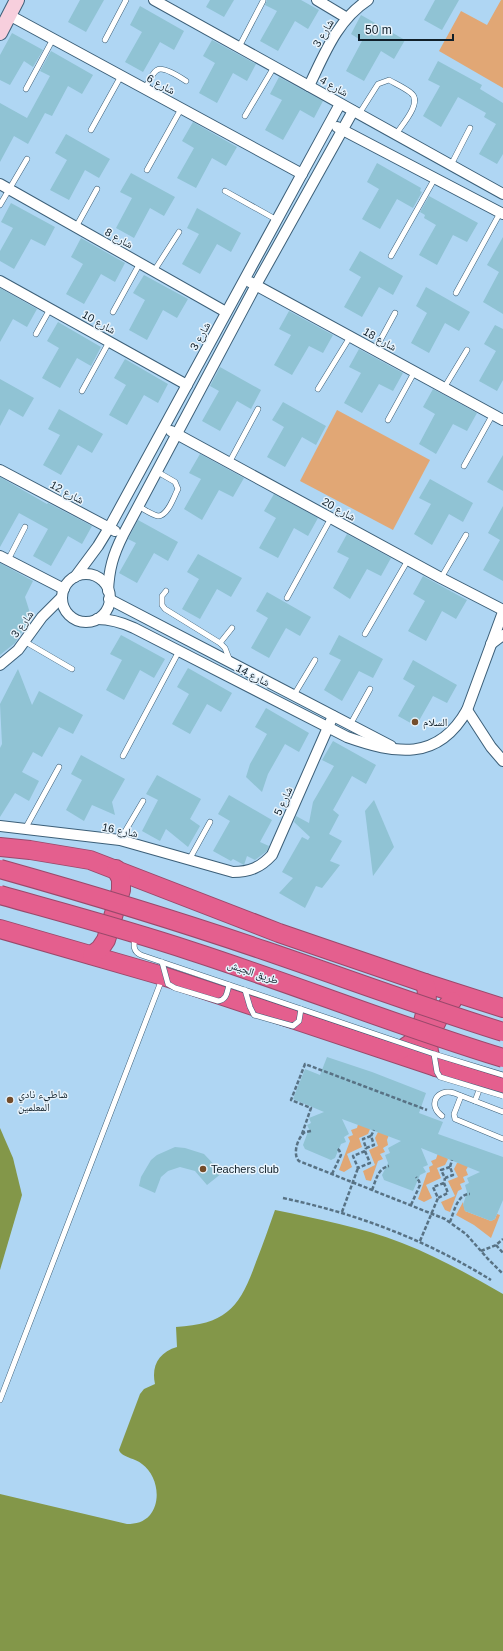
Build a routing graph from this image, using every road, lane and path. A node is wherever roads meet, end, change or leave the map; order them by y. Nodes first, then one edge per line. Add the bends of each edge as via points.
1 (17, 0) edge
2 (126, 0) edge
3 (154, 0) edge
4 (317, 0) edge
5 (368, 0) edge
6 (263, 2) dead end
7 (9, 15) junction
8 (348, 18) junction
9 (0, 33) edge
10 (53, 39) junction
11 (105, 40) dead end
12 (239, 47) junction
13 (274, 67) junction
14 (121, 76) junction
15 (186, 80) dead end
16 (308, 86) junction
17 (26, 89) dead end
18 (144, 89) junction
19 (340, 104) junction
20 (181, 109) junction
21 (356, 112) junction
22 (245, 116) dead end
23 (330, 123) junction
24 (470, 128) dead end
25 (91, 130) dead end
26 (343, 130) junction
27 (396, 134) junction
28 (27, 159) dead end
29 (451, 165) junction
30 (147, 170) dead end
31 (302, 174) junction
32 (436, 178) junction
33 (0, 184) edge
34 (9, 189) junction
35 (97, 189) dead end
36 (225, 191) dead end
37 (503, 194) edge
38 (286, 203) junction
39 (0, 205) edge
40 (298, 209) junction
41 (502, 213) edge
42 (277, 220) junction
43 (76, 227) junction
44 (179, 232) dead end
45 (391, 256) dead end
46 (140, 263) junction
47 (154, 271) junction
48 (244, 279) junction
49 (0, 282) edge
50 (256, 285) junction
51 (456, 293) dead end
52 (50, 309) junction
53 (113, 312) dead end
54 (226, 312) junction
55 (395, 313) dead end
56 (36, 334) dead end
57 (350, 337) junction
58 (109, 342) junction
59 (375, 350) junction
60 (467, 350) dead end
61 (414, 372) junction
62 (187, 384) junction
63 (444, 388) junction
64 (318, 389) dead end
65 (82, 391) dead end
66 (258, 409) dead end
67 (493, 414) junction
68 (388, 420) dead end
69 (503, 420) edge
70 (164, 427) junction
71 (176, 434) junction
72 (229, 462) junction
73 (464, 466) dead end
74 (0, 470) edge
75 (156, 471) junction
76 (138, 506) junction
77 (331, 518) junction
78 (25, 527) dead end
79 (109, 528) junction
80 (123, 535) junction
81 (466, 535) dead end
82 (4, 558) edge
83 (408, 560) junction
84 (74, 577) junction
85 (441, 578) junction
86 (166, 591) dead end
87 (63, 593) junction
88 (109, 595) junction
89 (287, 598) dead end
90 (503, 611) edge
91 (97, 619) junction
92 (232, 628) dead end
93 (365, 634) dead end
94 (503, 635) edge
95 (24, 641) junction
96 (220, 643) junction
97 (491, 644) junction
98 (179, 651) junction
99 (315, 660) dead end
100 (230, 662) junction
101 (0, 665) edge
102 (72, 669) dead end
103 (370, 688) dead end
104 (294, 695) junction
105 (467, 710) junction
106 (333, 716) junction
107 (350, 724) junction
108 (328, 727) junction
109 (400, 751) junction
110 (123, 756) dead end
111 (503, 761) edge
112 (59, 767) dead end
113 (143, 801) dead end
114 (210, 822) dead end
115 (0, 826) edge
116 (25, 828) junction
117 (120, 840) junction
118 (0, 847) edge
119 (189, 860) junction
120 (0, 869) edge
121 (116, 869) junction
122 (233, 872) joint
123 (0, 895) edge
124 (0, 929) edge
125 (135, 933) junction
126 (92, 954) junction
127 (162, 969) junction
128 (425, 983) junction
129 (229, 985) junction
130 (245, 990) junction
131 (465, 996) junction
132 (503, 1008) edge
133 (301, 1009) junction
134 (503, 1032) edge
135 (393, 1052) junction
136 (503, 1058) edge
137 (435, 1061) junction
138 (503, 1075) edge
139 (483, 1082) junction
140 (503, 1088) edge
141 (461, 1096) junction
142 (503, 1096) edge
143 (475, 1101) junction
144 (427, 1110) dead end
145 (503, 1112) edge
146 (442, 1116) dead end
147 (374, 1130) dead end
148 (311, 1131) dead end
149 (302, 1134) junction
150 (371, 1136) junction
151 (503, 1139) edge
152 (336, 1148) dead end
153 (365, 1149) junction
154 (452, 1160) dead end
155 (389, 1166) dead end
156 (450, 1167) junction
157 (358, 1168) junction
158 (332, 1174) junction
159 (416, 1177) dead end
160 (444, 1178) junction
161 (352, 1182) junction
162 (444, 1183) junction
163 (372, 1190) junction
164 (470, 1194) dead end
165 (283, 1198) dead end
166 (438, 1198) junction
167 (411, 1205) junction
168 (342, 1212) junction
169 (431, 1213) junction
170 (450, 1222) junction
171 (503, 1239) edge
172 (420, 1241) junction
173 (496, 1245) junction
174 (480, 1251) junction
175 (503, 1253) edge
176 (503, 1274) edge
177 (491, 1280) dead end
178 (0, 1400) edge

1 - 7 street
2 - 11 lane
3 - 12 street, شارع 4
4 - 8 street
5 - 8 street, شارع 3
6 - 12 lane
7 - 9 street
7 - 10 street, شارع 6
8 - 16 street, شارع 3 via 335,33
10 - 14 street, شارع 6
10 - 17 lane
12 - 13 street, شارع 4
13 - 16 street, شارع 4
13 - 22 lane
14 - 18 street, شارع 6
14 - 25 lane
15 - 18 lane via 159,69
16 - 19 street, شارع 4
18 - 20 street, شارع 6
19 - 21 street, شارع 4
19 - 23 street, شارع 3
20 - 30 lane
20 - 31 street, شارع 6
21 - 26 street
21 - 27 street, شارع 4
21 - 27 lane via 378,84 389,80 412,93 415,99 415,106
23 - 26 street
23 - 31 street, شارع 3
24 - 29 lane
26 - 32 street
26 - 40 street
27 - 29 street, شارع 4
28 - 34 lane
29 - 37 street, شارع 4
31 - 38 street, شارع 3
32 - 41 street
32 - 45 lane
33 - 34 street, شارع 8
34 - 39 lane
34 - 43 street, شارع 8
35 - 43 lane
36 - 42 lane
38 - 40 street
38 - 42 street, شارع 3
40 - 50 street
41 - 51 lane
42 - 48 street, شارع 3
43 - 46 street, شارع 8
44 - 47 lane
46 - 47 street, شارع 8
46 - 53 lane
47 - 54 street, شارع 8
48 - 50 street, شارع 18
48 - 54 street, شارع 3
49 - 52 street, شارع 10
50 - 57 street, شارع 18
50 - 71 street
52 - 56 lane
52 - 58 street, شارع 10
54 - 62 street, شارع 3
55 - 59 lane
57 - 59 street, شارع 18
57 - 64 lane
58 - 62 street, شارع 10
58 - 65 lane
59 - 61 street, شارع 18
60 - 63 lane
61 - 63 street, شارع 18
61 - 68 lane
62 - 70 street, شارع 3
63 - 67 street, شارع 18
66 - 72 lane
67 - 69 street, شارع 18
67 - 73 lane
70 - 71 street, شارع 20
70 - 79 street, شارع 3
71 - 72 street, شارع 20
71 - 75 street
72 - 77 street, شارع 20
74 - 79 street, شارع 12
75 - 76 street
75 - 76 lane via 175,482 178,489 162,515 156,516
76 - 80 street
77 - 83 street, شارع 20
77 - 89 lane
78 - 82 lane
79 - 80 street, شارع 12
79 - 84 street, شارع 3
80 - 88 street via 113,555 109,572
81 - 85 lane
82 - 87 street
83 - 85 street, شارع 20
83 - 93 lane
84 - 87 street via 68,582
84 - 88 street via 82,574 98,578 104,583
85 - 90 street, شارع 20
86 - 96 lane via 162,596 162,605 168,612
87 - 91 street via 63,605 73,618 89,622
87 - 95 street, شارع 3
88 - 91 street via 105,610
88 - 100 street, شارع 14
90 - 97 street, شارع 14
91 - 98 street, شارع 14 via 122,622
92 - 96 lane
94 - 97 street
95 - 101 street, شارع 3 via 14,654
95 - 102 lane
96 - 100 lane via 229,655
97 - 105 street, شارع 14
98 - 108 street, شارع 14
98 - 110 lane
99 - 104 lane
100 - 104 street, شارع 14
103 - 107 lane
104 - 106 street, شارع 14
105 - 109 street, شارع 14 via 454,729 432,746
105 - 111 street
106 - 107 street, شارع 14
106 - 108 street, شارع 5
107 - 109 street, شارع 14
108 - 109 street, شارع 14 via 372,746
108 - 122 street, شارع 5 via 272,855 255,869
112 - 116 lane
113 - 117 lane
114 - 119 lane
115 - 116 street, شارع 16
116 - 117 street, شارع 16
117 - 119 street, شارع 16
118 - 121 highway via 90,860
119 - 122 street, شارع 16
120 - 134 highway, bridge via 258,949
121 - 126 highway via 121,879 122,890 106,940 100,949
121 - 128 highway via 279,932
123 - 125 highway, طريق الجيش, bridge
124 - 126 highway
125 - 127 lane, bridge via 136,952
125 - 136 highway, طريق الجيش, bridge
126 - 127 highway
127 - 129 lane, bridge
127 - 129 lane, bridge via 168,984 218,1001 224,999
127 - 135 highway
127 - 178 lane
128 - 131 highway
128 - 135 highway via 427,1003 417,1035 410,1044
129 - 130 lane, bridge
130 - 133 lane, bridge
130 - 133 lane, bridge via 251,1010 257,1016 293,1026 299,1021
131 - 132 highway
131 - 137 highway via 447,1005 430,1034 428,1049 431,1059
133 - 137 lane, bridge
135 - 137 highway
137 - 138 lane, bridge
137 - 139 highway
137 - 142 lane, bridge via 440,1077
139 - 140 highway
139 - 143 lane
141 - 143 lane
141 - 146 lane via 446,1092 436,1098 436,1110
141 - 151 lane via 454,1114 455,1119
143 - 145 lane
144 - 149 path via 306,1064 291,1100 311,1108
147 - 150 path
148 - 149 path
149 - 158 path via 295,1152 297,1159
150 - 153 path via 363,1139
150 - 153 path via 374,1145
152 - 158 path via 341,1155
153 - 157 path via 353,1156
153 - 157 path via 370,1163
154 - 156 path
155 - 163 path via 380,1170
156 - 160 path via 441,1170
156 - 160 path via 453,1175
157 - 161 path
158 - 161 path
159 - 167 path via 420,1185
160 - 162 path
161 - 163 path
161 - 168 path
162 - 166 path via 448,1193
162 - 166 path via 433,1187
163 - 167 path
164 - 170 path via 460,1198
165 - 168 path
166 - 169 path
167 - 169 path
168 - 172 path
169 - 170 path
169 - 172 path
170 - 174 path via 466,1234
171 - 173 path
172 - 177 path
173 - 174 path
173 - 175 path
174 - 176 path

